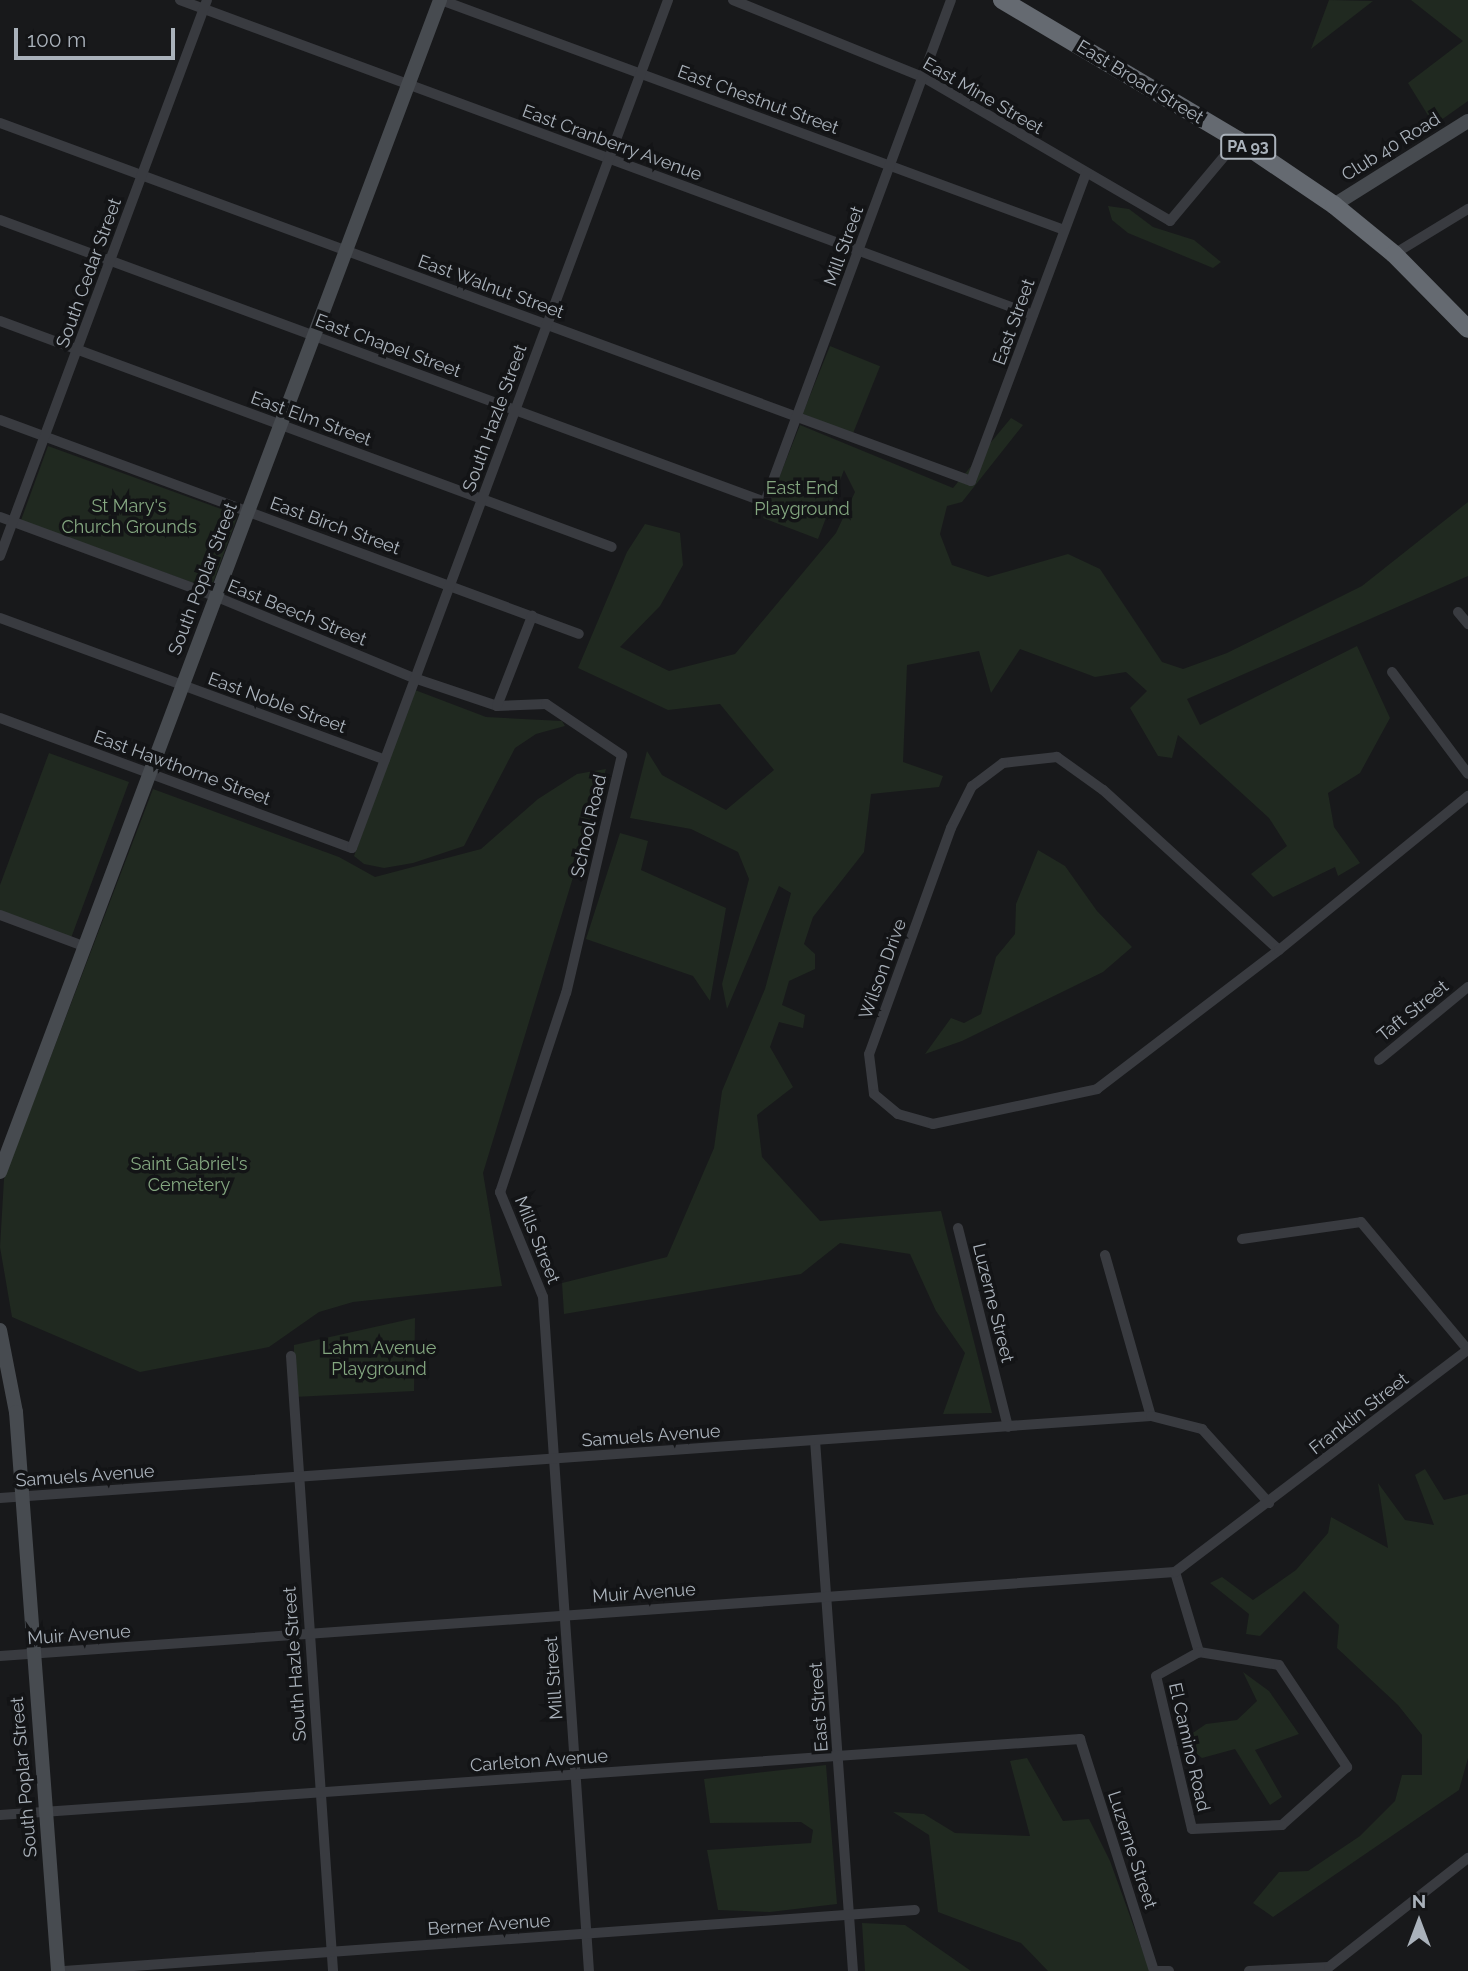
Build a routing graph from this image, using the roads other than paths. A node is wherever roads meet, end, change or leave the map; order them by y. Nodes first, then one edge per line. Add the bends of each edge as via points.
1 (180, 0) edge
2 (440, 0) edge
3 (668, 0) edge
4 (733, 0) edge
5 (951, 0) edge
6 (1002, 0) edge
7 (205, 4) edge
8 (640, 74) junction
9 (923, 77) junction
10 (409, 85) junction
11 (1468, 121) edge
12 (0, 123) edge
13 (1238, 140) junction
14 (609, 158) junction
15 (890, 166) junction
16 (1086, 173) junction
17 (142, 175) junction
18 (1334, 205) junction
19 (1468, 209) edge
20 (0, 220) edge
21 (1064, 230) junction
22 (346, 251) junction
23 (859, 251) junction
24 (1394, 254) junction
25 (110, 260) junction
26 (1033, 315) junction
27 (0, 321) edge
28 (547, 325) junction
29 (1468, 328) edge
30 (315, 336) junction
31 (77, 349) junction
32 (515, 410) junction
33 (797, 417) junction
34 (0, 420) edge
35 (281, 425) junction
36 (45, 436) junction
37 (971, 481) joint
38 (482, 499) junction
39 (765, 502) joint
40 (249, 512) junction
41 (0, 517) edge
42 (13, 522) junction
43 (612, 547) dead end
44 (0, 556) edge
45 (450, 586) junction
46 (216, 597) junction
47 (1458, 612) dead end
48 (532, 616) junction
49 (0, 618) edge
50 (1468, 624) edge
51 (579, 634) dead end
52 (1392, 672) dead end
53 (414, 678) junction
54 (184, 686) junction
55 (546, 704) joint
56 (497, 706) junction
57 (0, 718) edge
58 (385, 760) junction
59 (151, 773) junction
60 (1468, 774) edge
61 (1468, 796) edge
62 (352, 848) joint
63 (0, 915) edge
64 (86, 947) junction
65 (1279, 950) junction
66 (1468, 987) edge
67 (566, 993) joint
68 (1379, 1060) dead end
69 (0, 1172) edge
70 (958, 1227) dead end
71 (1242, 1240) dead end
72 (1105, 1255) dead end
73 (0, 1330) edge
74 (1468, 1350) edge
75 (290, 1356) dead end
76 (550, 1383) joint
77 (1151, 1416) junction
78 (1008, 1426) junction
79 (815, 1440) junction
80 (555, 1459) junction
81 (298, 1477) junction
82 (22, 1497) junction
83 (0, 1498) edge
84 (1269, 1503) junction
85 (1175, 1572) junction
86 (826, 1597) junction
87 (566, 1615) junction
88 (309, 1634) junction
89 (1199, 1653) junction
90 (33, 1654) junction
91 (0, 1656) edge
92 (1080, 1739) joint
93 (838, 1756) junction
94 (576, 1774) junction
95 (320, 1792) junction
96 (47, 1811) junction
97 (0, 1815) edge
98 (1468, 1858) edge
99 (915, 1910) dead end
100 (849, 1915) junction
101 (587, 1933) junction
102 (332, 1952) junction
103 (58, 1971) edge
104 (64, 1971) edge
105 (333, 1971) edge
106 (589, 1971) edge
107 (853, 1971) edge
108 (1154, 1971) edge
109 (1169, 1971) edge
110 (1249, 1971) edge

1 - 7 street, East Cranberry Avenue
2 - 8 street, East Chestnut Street
2 - 10 main road, South Poplar Street
3 - 8 street, South Hazle Street
4 - 9 street, East Mine Street
5 - 9 street, Mill Street
6 - 13 highway, East Broad Street / PA 93
7 - 10 street, East Cranberry Avenue
7 - 17 street, South Cedar Street
8 - 14 street, South Hazle Street
8 - 15 street, East Chestnut Street
9 - 15 street, Mill Street
9 - 16 street, East Mine Street
10 - 14 street, East Cranberry Avenue
10 - 22 main road, South Poplar Street
11 - 18 main road, Club 40 Road
12 - 17 street, East Walnut Street
13 - 16 street, East Mine Street via 1170,220
13 - 18 highway, East Broad Street / PA 93
14 - 23 street, East Cranberry Avenue
14 - 28 street, South Hazle Street
15 - 21 street, East Chestnut Street
15 - 23 street, Mill Street
16 - 21 street, East Street
17 - 22 street, East Walnut Street
17 - 25 street, South Cedar Street
18 - 24 highway, East Broad Street / PA 93
19 - 24 street
20 - 25 street, East Chapel Street
21 - 26 street, East Street
22 - 28 street, East Walnut Street
22 - 30 main road, South Poplar Street
23 - 26 street, East Cranberry Avenue
23 - 33 street, Mill Street
24 - 29 highway, East Broad Street / PA 93
25 - 30 street, East Chapel Street
25 - 31 street, South Cedar Street
26 - 37 street, East Street
27 - 31 street, East Elm Street
28 - 32 street, South Hazle Street
28 - 33 street, East Walnut Street
30 - 32 street, East Chapel Street
30 - 35 main road, South Poplar Street
31 - 35 street, East Elm Street
31 - 36 street, South Cedar Street
32 - 38 street, South Hazle Street
32 - 39 street, East Chapel Street
33 - 37 street, East Walnut Street
33 - 39 street, Mill Street
34 - 36 street, East Birch Street
35 - 38 street, East Elm Street
35 - 40 main road, South Poplar Street
36 - 40 street, East Birch Street
36 - 42 street, South Cedar Street
38 - 43 street, East Elm Street
38 - 45 street, South Hazle Street
40 - 45 street, East Birch Street
40 - 46 main road, South Poplar Street
41 - 42 street, East Beech Street
42 - 44 street, South Cedar Street
42 - 46 street, East Beech Street
45 - 48 street, East Birch Street
45 - 53 street, South Hazle Street
46 - 53 street, East Beech Street
46 - 54 main road, South Poplar Street
47 - 50 street
48 - 51 street, East Birch Street
48 - 56 street
49 - 54 street, East Noble Street
52 - 60 street
53 - 56 street, East Beech Street
53 - 58 street, South Hazle Street
54 - 58 street, East Noble Street
54 - 59 main road, South Poplar Street
55 - 56 street, East Beech Street
55 - 67 street, School Road via 622,755
57 - 59 street, East Hawthorne Street
58 - 62 street, South Hazle Street
59 - 62 street, East Hawthorne Street
59 - 64 main road, South Poplar Street
61 - 65 street, Wilson Drive
63 - 64 street
64 - 69 main road, South Poplar Street
65 - 65 street, Wilson Drive via 1097,1089 933,1124 898,1114 874,1094 869,1054 951,828 972,786 1003,763 1057,757 1103,790
66 - 68 street, Taft Street
67 - 76 street, Mills Street via 500,1192 543,1297
70 - 78 street, Luzerne Street
71 - 74 street via 1361,1222
72 - 77 street
73 - 82 main road, South Poplar Street via 16,1412
74 - 84 street, Franklin Street
75 - 81 street, South Hazle Street
76 - 80 street, Mill Street
77 - 78 street, Samuels Avenue
77 - 84 street, Samuels Avenue via 1202,1429
78 - 79 street, Samuels Avenue
79 - 80 street, Samuels Avenue
79 - 86 street, East Street
80 - 81 street, Samuels Avenue
80 - 87 street, Mill Street
81 - 82 street, Samuels Avenue
81 - 88 street, South Hazle Street
82 - 83 street, Samuels Avenue
82 - 90 main road, South Poplar Street
84 - 85 street
85 - 86 street, Muir Avenue
85 - 89 street
86 - 87 street, Muir Avenue
86 - 93 street, East Street
87 - 88 street, Muir Avenue
87 - 94 street, Mill Street
88 - 90 street, Muir Avenue
88 - 95 street, South Hazle Street
89 - 89 street, El Camino Road via 1279,1665 1347,1767 1282,1825 1192,1829 1156,1676
90 - 91 street, Muir Avenue
90 - 96 main road, South Poplar Street
92 - 93 street, Carleton Avenue
92 - 108 street, Luzerne Street
93 - 94 street, Carleton Avenue
93 - 100 street, East Street
94 - 95 street, Carleton Avenue
94 - 101 street, Mill Street
95 - 96 street, Carleton Avenue
95 - 102 street, South Hazle Street
96 - 97 street, Carleton Avenue
96 - 103 main road, South Poplar Street
98 - 110 street via 1329,1967
99 - 100 street, Berner Avenue
100 - 101 street, Berner Avenue
100 - 107 street, East Street
101 - 102 street, Berner Avenue
101 - 106 street, Mill Street
102 - 104 street, Berner Avenue
102 - 105 street, South Hazle Street
108 - 109 street

